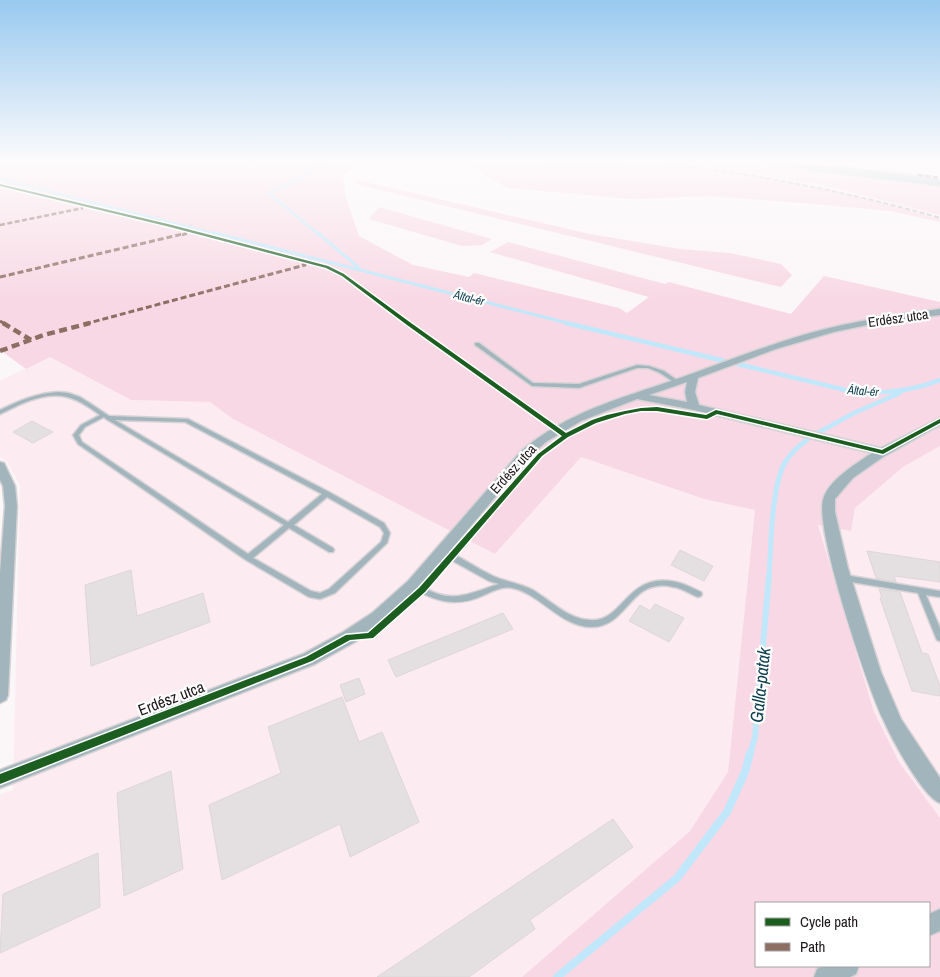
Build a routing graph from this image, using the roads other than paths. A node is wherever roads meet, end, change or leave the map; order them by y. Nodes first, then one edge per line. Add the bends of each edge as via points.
1 (940, 312) edge
2 (477, 344) dead end
3 (693, 376) junction
4 (676, 382) junction
5 (637, 396) junction
6 (694, 407) junction
7 (0, 412) edge
8 (106, 416) junction
9 (940, 421) edge
10 (883, 452) junction
11 (0, 466) edge
12 (327, 494) junction
13 (5, 507) edge
14 (289, 525) junction
15 (331, 550) dead end
16 (442, 552) junction
17 (248, 558) junction
18 (843, 578) junction
19 (413, 585) junction
20 (510, 585) junction
21 (921, 591) junction
22 (698, 594) dead end
23 (940, 594) edge
24 (940, 638) edge
25 (1, 660) edge
26 (0, 695) edge
27 (0, 779) edge
28 (940, 794) edge
29 (846, 967) edge
30 (825, 977) edge

1 - 3 street, Erdész utca via 856,325 766,350
2 - 4 lane via 532,384 579,386 637,366 662,372
3 - 4 street, Erdész utca
3 - 6 street via 690,392
4 - 5 street, Erdész utca
5 - 6 street
5 - 16 street, Erdész utca via 577,417 543,437
6 - 10 street
7 - 8 lane via 32,398 65,394 79,398
8 - 12 lane via 186,420
8 - 14 lane
8 - 17 lane via 83,426 76,435 80,443
9 - 10 street
10 - 18 street via 853,472 834,489 827,501
11 - 13 street via 9,486
12 - 14 lane
12 - 17 lane via 382,525 387,533 384,543 332,591 320,596 309,594
13 - 25 street
14 - 15 lane
14 - 17 lane
16 - 19 street, Erdész utca
16 - 20 lane
18 - 21 lane
18 - 28 street via 880,694 900,735
19 - 20 lane via 434,597 451,601
19 - 27 street, Erdész utca via 349,637 309,659
20 - 22 lane via 575,620 592,624 608,621 636,590 654,584 673,584
21 - 23 lane
21 - 24 lane
25 - 26 street
29 - 30 street

